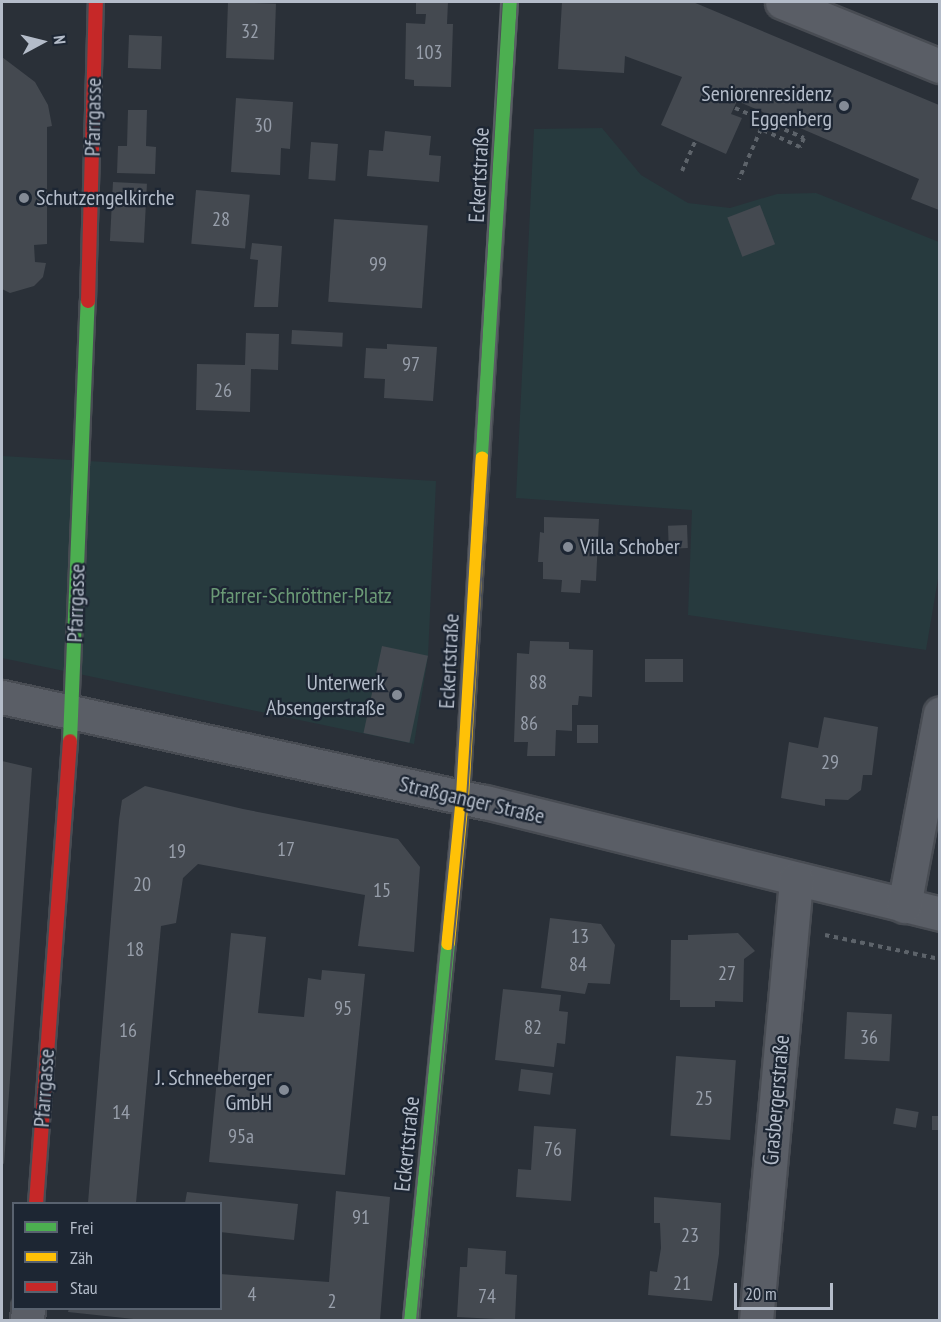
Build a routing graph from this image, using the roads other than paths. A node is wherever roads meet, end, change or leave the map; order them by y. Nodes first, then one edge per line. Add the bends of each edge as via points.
1 (96, 2) edge
2 (510, 2) edge
3 (782, 2) edge
4 (939, 66) edge
5 (2, 697) edge
6 (72, 710) junction
7 (939, 713) edge
8 (462, 797) junction
9 (796, 879) junction
10 (904, 906) junction
11 (939, 914) edge
12 (36, 1202) edge
13 (411, 1320) edge
14 (756, 1320) edge

1 - 6 street, Pfarrgasse
2 - 8 street, Eckertstraße
3 - 4 street
5 - 6 street, Straßganger Straße
6 - 8 street, Straßganger Straße
6 - 12 street, Pfarrgasse
7 - 10 street
8 - 9 street, Straßganger Straße
8 - 13 street, Eckertstraße
9 - 10 street, Straßganger Straße
9 - 14 street, Grasbergerstraße
10 - 11 street, Straßganger Straße

